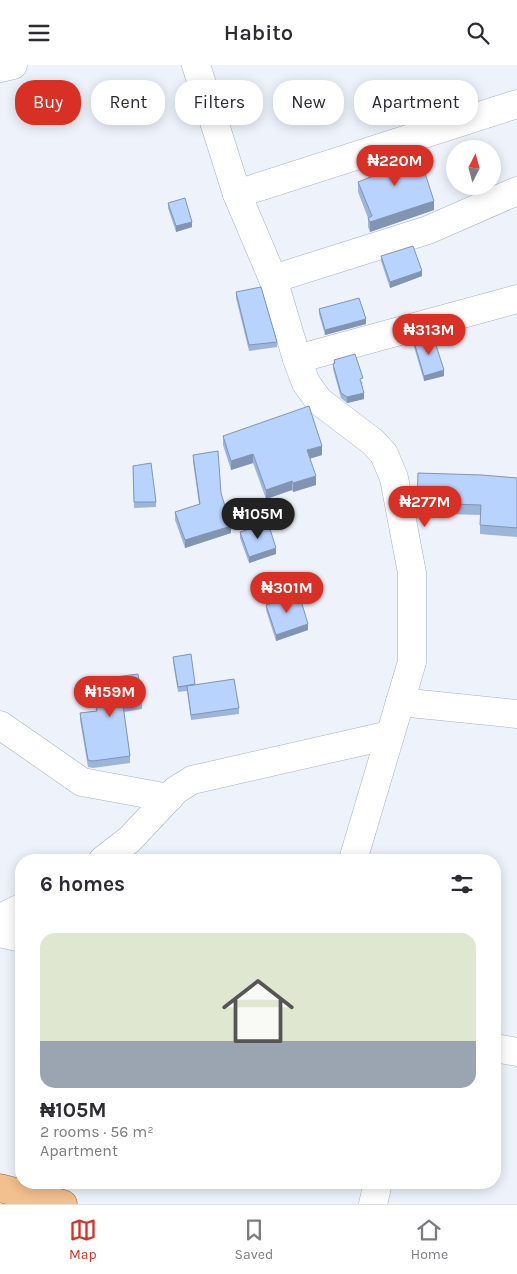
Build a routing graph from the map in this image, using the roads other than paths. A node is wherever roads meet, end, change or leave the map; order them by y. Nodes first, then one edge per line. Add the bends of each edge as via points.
1 (13, 65) edge
2 (196, 65) edge
3 (0, 68) edge
4 (517, 104) edge
5 (517, 191) edge
6 (237, 194) junction
7 (273, 279) junction
8 (517, 299) edge
9 (297, 359) junction
10 (400, 702) junction
11 (517, 715) edge
12 (0, 725) edge
13 (390, 735) junction
14 (169, 799) junction
15 (111, 854) edge
16 (355, 854) edge
17 (15, 911) edge
18 (0, 918) edge
19 (0, 933) edge
20 (15, 937) edge
21 (0, 1188) edge
22 (376, 1189) edge
23 (63, 1204) edge
24 (372, 1204) edge

1 - 3 street
2 - 6 street
4 - 6 street
5 - 7 street via 428,230
6 - 7 street
7 - 9 street
8 - 9 street
9 - 10 street via 306,383 319,401 373,441 384,454 394,478 412,573 412,662
10 - 11 street
10 - 13 street
12 - 14 street via 82,782
13 - 14 street via 192,780
13 - 16 street
14 - 15 street
17 - 18 street
19 - 20 street
21 - 23 main road
22 - 24 street

